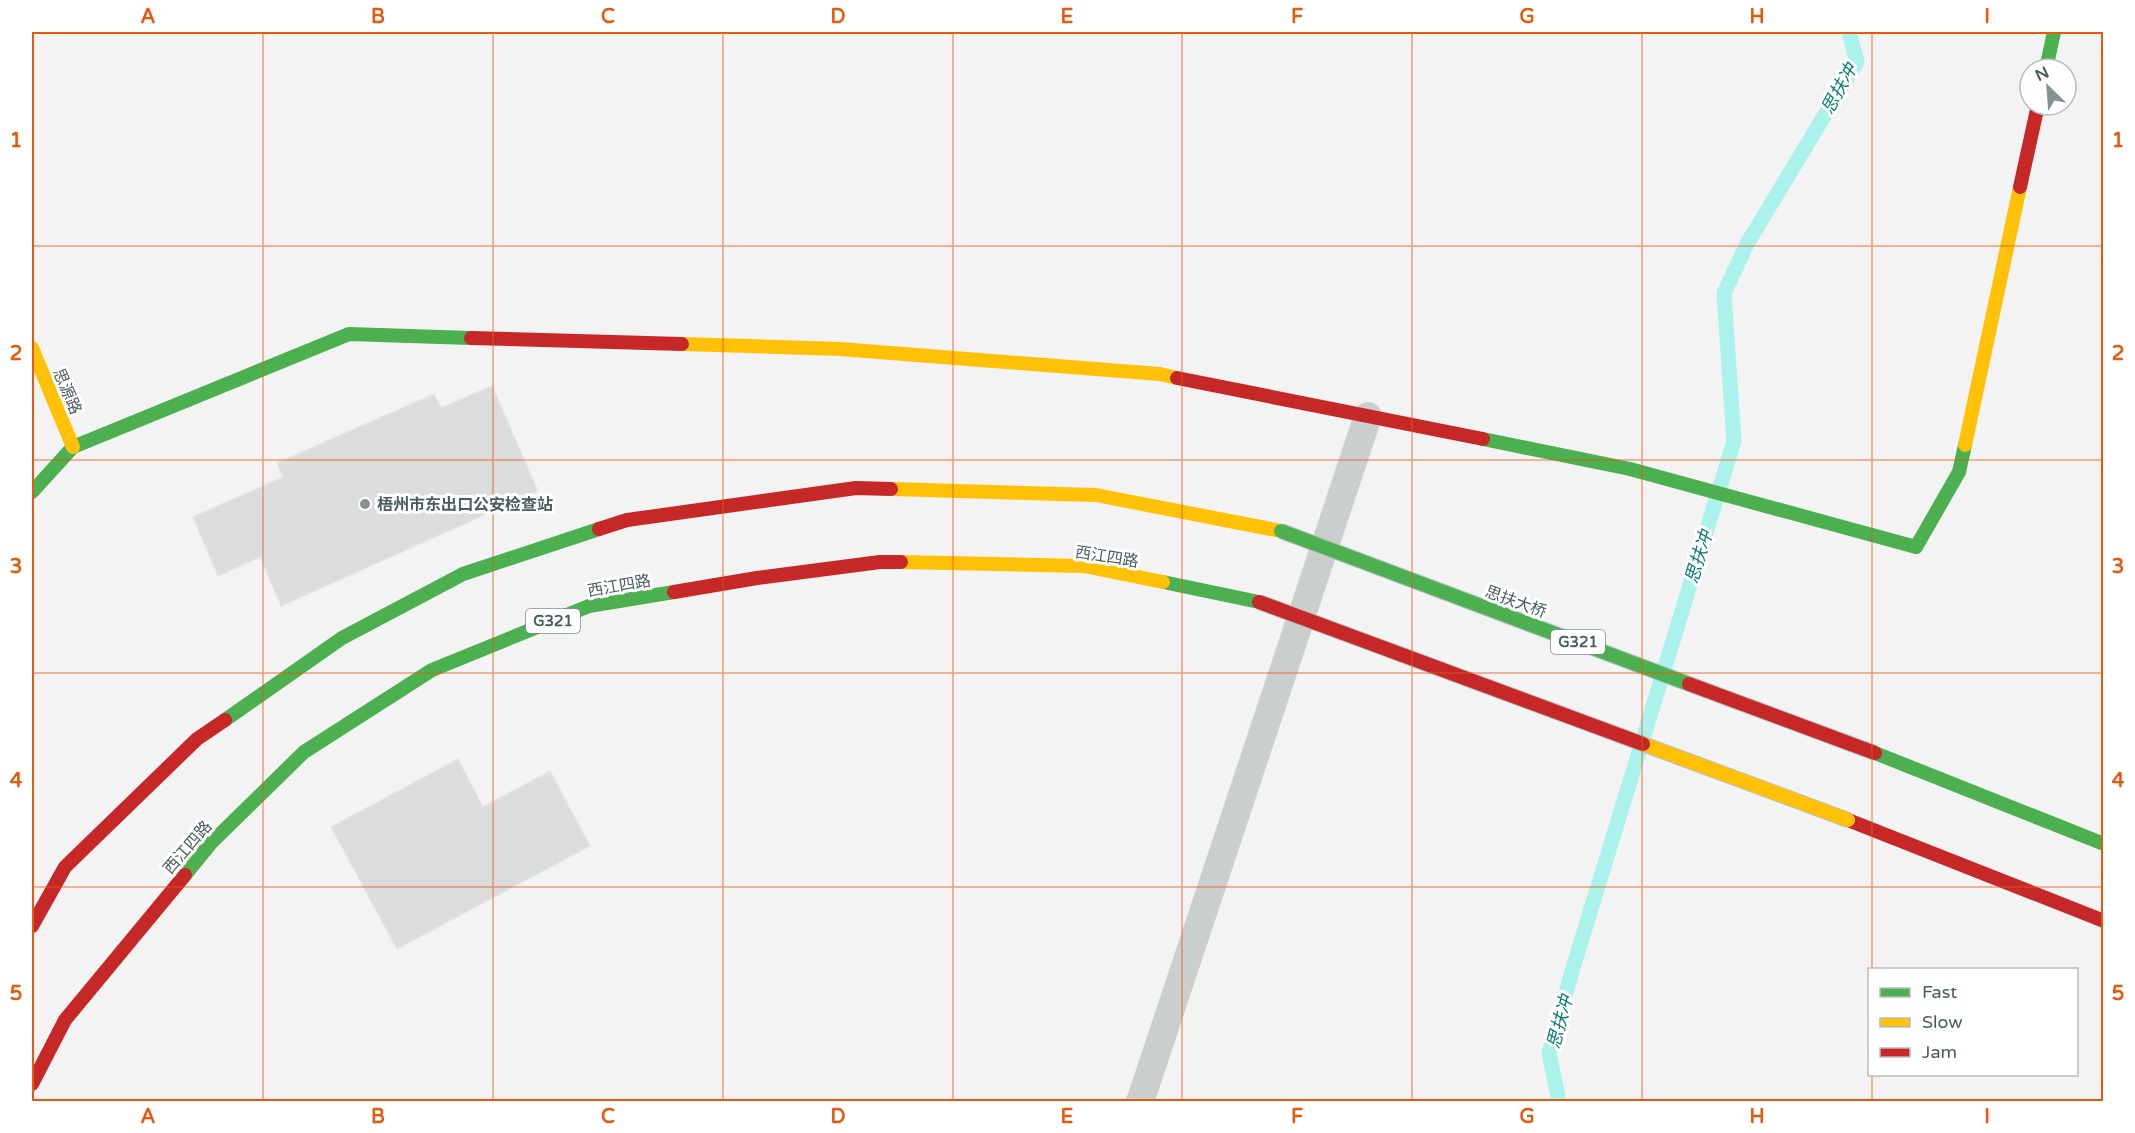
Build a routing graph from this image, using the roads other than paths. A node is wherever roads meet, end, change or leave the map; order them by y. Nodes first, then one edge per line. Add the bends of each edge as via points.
1 (2054, 32) edge
2 (2049, 57) edge
3 (2035, 117) edge
4 (32, 348) edge
5 (1368, 416) junction
6 (73, 447) junction
7 (32, 492) edge
8 (2103, 844) edge
9 (2103, 921) edge
10 (32, 926) edge
11 (32, 1084) edge
12 (1140, 1101) edge

1 - 2 main road
3 - 5 main road via 1959,472 1916,547 1630,470
4 - 6 main road, 思源路
5 - 6 main road via 1160,374 840,349 349,334
5 - 12 lane
6 - 7 main road
8 - 10 main road, 思扶大桥 / G321, bridge via 1875,753 1281,531 1096,495 856,488 627,520 463,574 342,638 197,739 65,867
9 - 11 main road, 西江四路 / G321, bridge via 1848,820 1259,602 1084,566 880,562 589,606 432,670 304,752 211,843 65,1020

